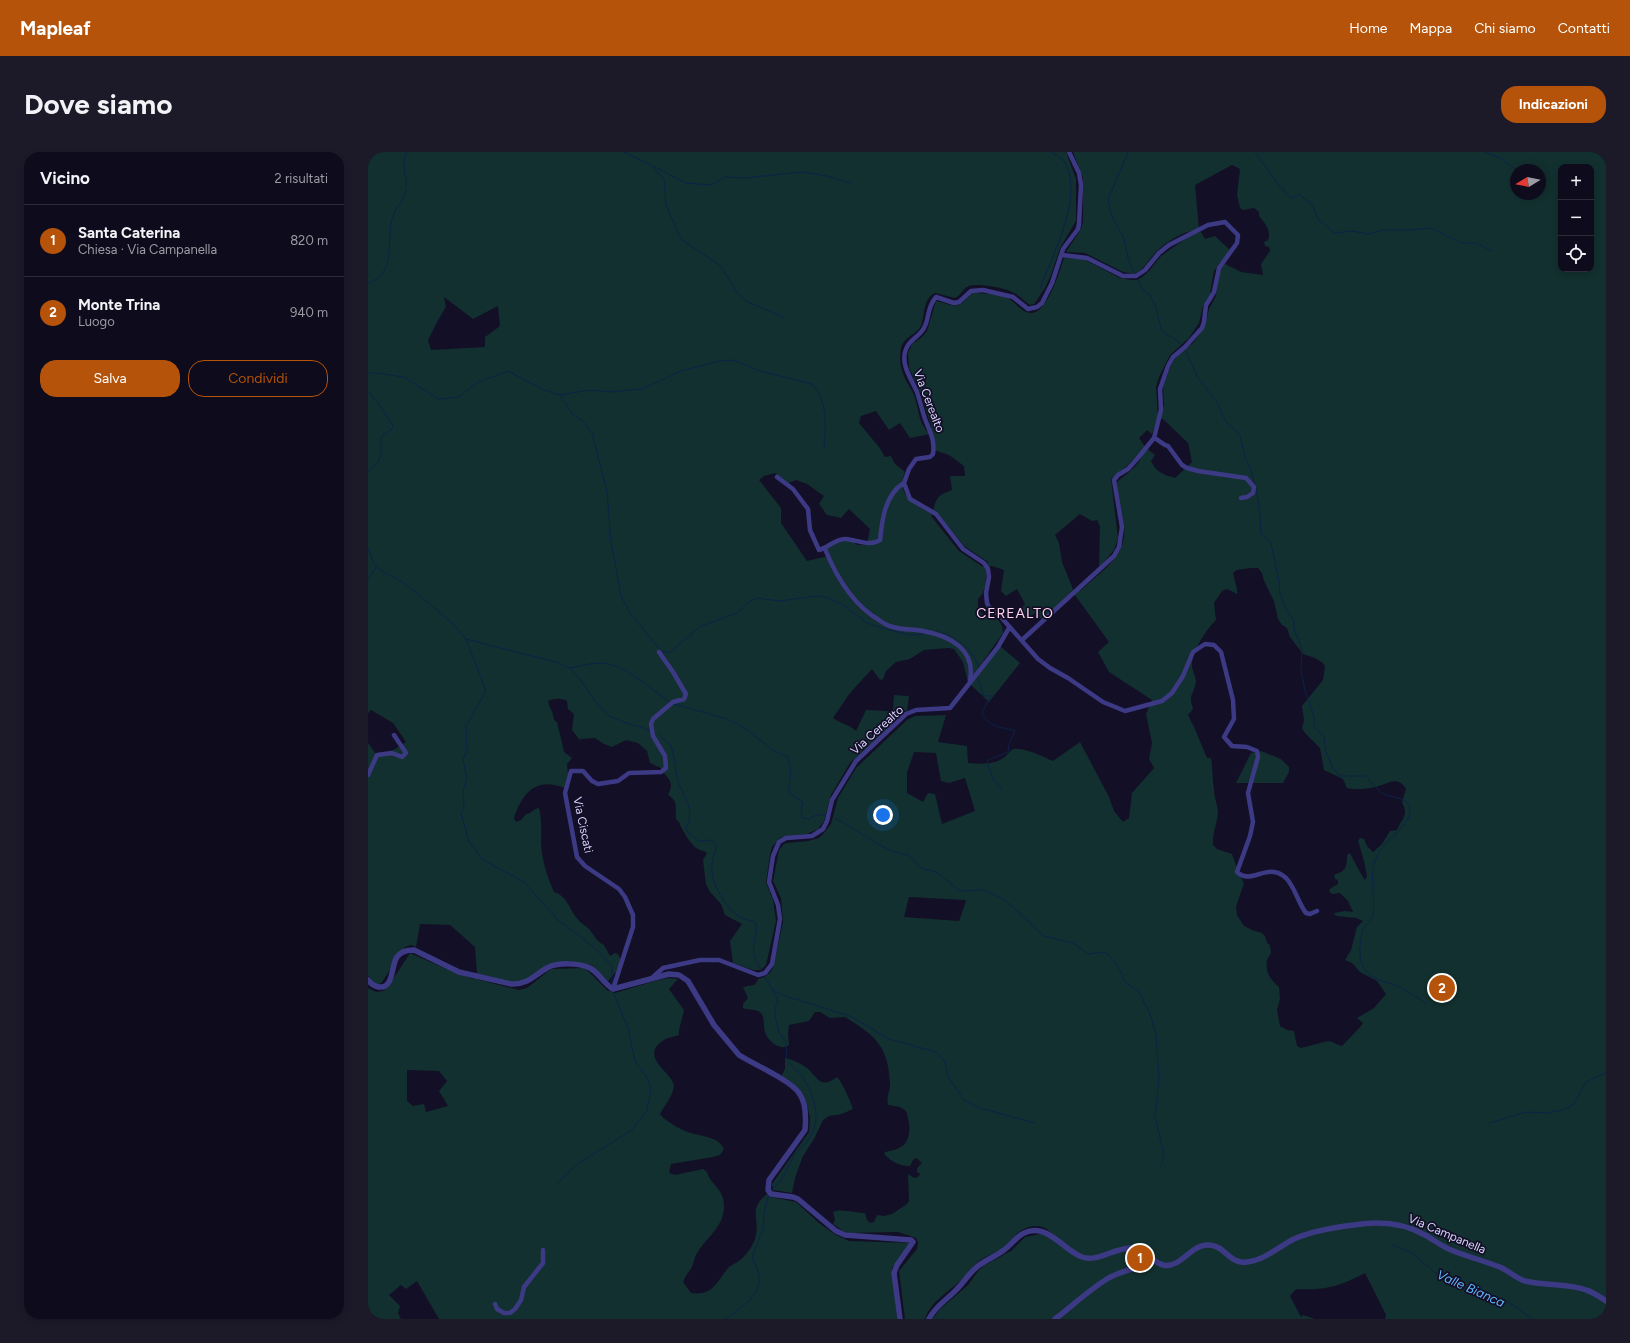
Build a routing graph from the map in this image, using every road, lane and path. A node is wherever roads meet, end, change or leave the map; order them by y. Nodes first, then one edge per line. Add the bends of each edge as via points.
1 (1069, 152) edge
2 (1062, 255) junction
3 (1154, 438) junction
4 (777, 477) dead end
5 (904, 483) junction
6 (1241, 498) dead end
7 (826, 549) junction
8 (1009, 628) junction
9 (1022, 640) junction
10 (659, 652) dead end
11 (970, 683) junction
12 (394, 735) dead end
13 (368, 775) edge
14 (1317, 912) dead end
15 (653, 977) junction
16 (368, 980) edge
17 (613, 988) junction
18 (543, 1250) dead end
19 (1153, 1260) junction
20 (1606, 1301) edge
21 (495, 1304) dead end
22 (900, 1319) edge
23 (929, 1319) edge
24 (1055, 1319) edge

1 - 2 street via 1079,173 1081,216 1078,229 1066,244
2 - 3 street via 1088,258 1130,277 1146,270 1168,245 1208,225 1225,222 1238,234 1236,243 1219,268 1214,292 1206,305 1202,328 1185,348 1173,357 1168,366 1160,389 1161,410
2 - 5 street, Via Cerealto via 1052,283 1042,303 1037,307 1028,308 1013,297 975,289 959,302 954,303 936,297 930,304 924,328 905,350 904,366 918,394 933,437 933,454 930,457 916,459
3 - 6 street via 1168,446 1187,468 1246,478 1254,487 1253,493
3 - 9 street via 1128,469 1114,480 1122,527 1120,543 1114,556
4 - 7 street via 794,489 808,509 810,530 817,546 819,550
5 - 7 street via 896,487 889,499 882,519 880,540 870,543 844,539
5 - 8 street via 910,499 936,514 963,548 984,563 989,577 987,602
7 - 11 street via 849,592 864,610 879,621 893,628 939,634 957,643 971,666
8 - 9 street
8 - 11 street, Via Cerealto via 998,647
9 - 14 street via 1038,659 1050,668 1103,702 1125,710 1162,701 1172,693 1183,676 1193,652 1205,644 1214,645 1221,652 1233,700 1234,718 1224,737 1232,746 1257,751 1258,757 1248,793 1253,822 1237,872 1248,878 1268,871 1276,873 1286,878 1306,913
10 - 17 street, Via Ciscati via 686,694 684,699 675,700 653,718 651,724 666,768 661,772 629,773 618,780 598,784 584,771 571,771 566,793 577,857 585,866 619,889 633,915 633,927
11 - 15 street, Via Cerealto via 950,708 916,710 906,714 856,762 832,800 823,829 812,836 786,838 779,842 773,856 769,882 778,905 780,919 772,964 766,973 758,975 724,961 700,960 663,968
12 - 13 street via 406,753 402,757 392,754 377,755
15 - 17 street
15 - 22 street via 679,975 688,981 714,1025 733,1049 788,1083 800,1094 805,1111 805,1130 768,1183 768,1190 772,1194 793,1196 836,1231 845,1235 913,1242 894,1273
16 - 17 street via 375,986 382,987 387,984 392,976 396,958 402,951 414,950 458,972 520,985 548,967 570,964 590,968
18 - 21 street via 543,1263 524,1287 516,1309 504,1313 497,1309
19 - 20 street, Via Campanella via 1163,1265 1171,1265 1202,1245 1217,1245 1234,1260 1240,1263 1247,1262 1266,1256 1301,1236 1354,1225 1394,1224 1424,1234 1441,1246 1503,1269 1526,1281 1587,1290
19 - 23 street, Via Campanella via 1137,1248 1128,1248 1095,1258 1084,1258 1073,1253 1048,1233 1036,1230 1024,1233 1003,1251 976,1267 957,1289 932,1311
19 - 24 street via 1108,1278

